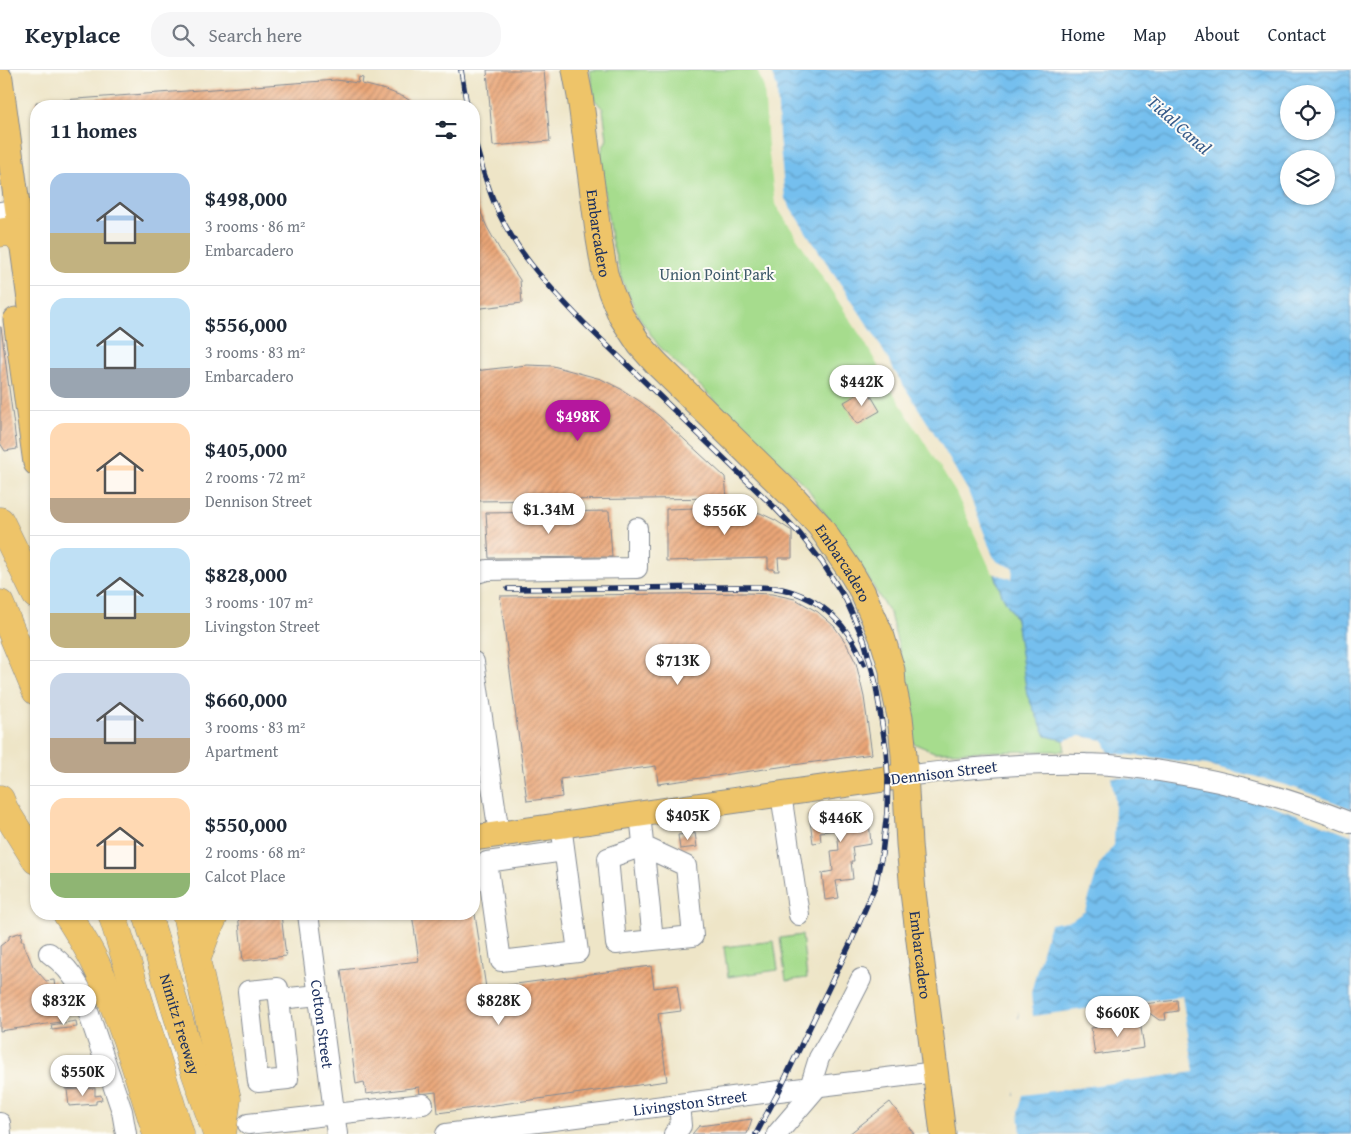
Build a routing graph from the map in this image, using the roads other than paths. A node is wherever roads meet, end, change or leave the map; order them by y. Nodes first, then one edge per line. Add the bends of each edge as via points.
1 (575, 70) edge
2 (0, 79) edge
3 (7, 220) edge
4 (30, 318) edge
5 (30, 375) edge
6 (0, 521) edge
7 (637, 528) dead end
8 (480, 572) edge
9 (30, 582) edge
10 (0, 604) edge
11 (30, 676) edge
12 (480, 757) edge
13 (905, 776) junction
14 (781, 794) junction
15 (1, 805) edge
16 (640, 814) junction
17 (1351, 823) edge
18 (561, 825) junction
19 (485, 836) edge
20 (643, 846) junction
21 (30, 851) edge
22 (564, 851) junction
23 (487, 862) junction
24 (799, 915) dead end
25 (70, 920) edge
26 (114, 920) edge
27 (149, 920) edge
28 (188, 920) edge
29 (212, 920) edge
30 (309, 920) edge
31 (653, 940) junction
32 (49, 953) dead end
33 (197, 958) junction
34 (861, 979) dead end
35 (319, 995) junction
36 (279, 999) dead end
37 (936, 1072) junction
38 (814, 1087) junction
39 (423, 1104) dead end
40 (679, 1104) junction
41 (334, 1114) junction
42 (0, 1123) edge
43 (248, 1124) dead end
44 (557, 1127) edge
45 (1, 1134) edge
46 (126, 1134) edge
47 (157, 1134) edge
48 (180, 1134) edge
49 (217, 1134) edge
50 (222, 1134) edge
51 (337, 1134) edge
52 (446, 1134) edge
53 (674, 1134) edge
54 (777, 1134) edge
55 (943, 1134) edge

1 - 13 main road, Embarcadero via 605,274 621,316 656,364 819,525 849,569 882,637 892,670
2 - 3 main road
3 - 4 main road
3 - 5 main road
6 - 9 highway
7 - 8 street via 638,568
10 - 11 highway
12 - 19 street
13 - 14 main road, Dennison Street
13 - 17 street, Dennison Street via 1043,763 1134,768 1227,783 1270,794
13 - 37 main road, Embarcadero via 914,892
14 - 16 main road, Dennison Street
14 - 24 street
15 - 21 highway
16 - 18 main road, Dennison Street
16 - 20 street
18 - 19 main road, Dennison Street
18 - 22 street
19 - 23 street
20 - 31 street
20 - 31 street via 686,866 694,936
20 - 31 street via 608,858 616,944
22 - 23 street
22 - 23 street via 578,952 501,961
25 - 47 highway via 115,1006
26 - 48 highway, Nimitz Freeway
27 - 49 highway, Nimitz Freeway
28 - 33 highway
29 - 33 highway
30 - 35 street, Cotton Street
32 - 46 street via 62,962 80,988 122,1112
33 - 50 highway via 227,1098
34 - 38 street via 818,1058
35 - 36 street
35 - 41 street, Cotton Street
37 - 38 street, Livingston Street
37 - 55 main road, Embarcadero
38 - 40 street, Livingston Street
38 - 54 street
39 - 41 street
40 - 44 street, Livingston Street
40 - 53 street via 681,1126
41 - 43 street
41 - 51 street, Cotton Street
42 - 45 street
44 - 52 street, Livingston Street

